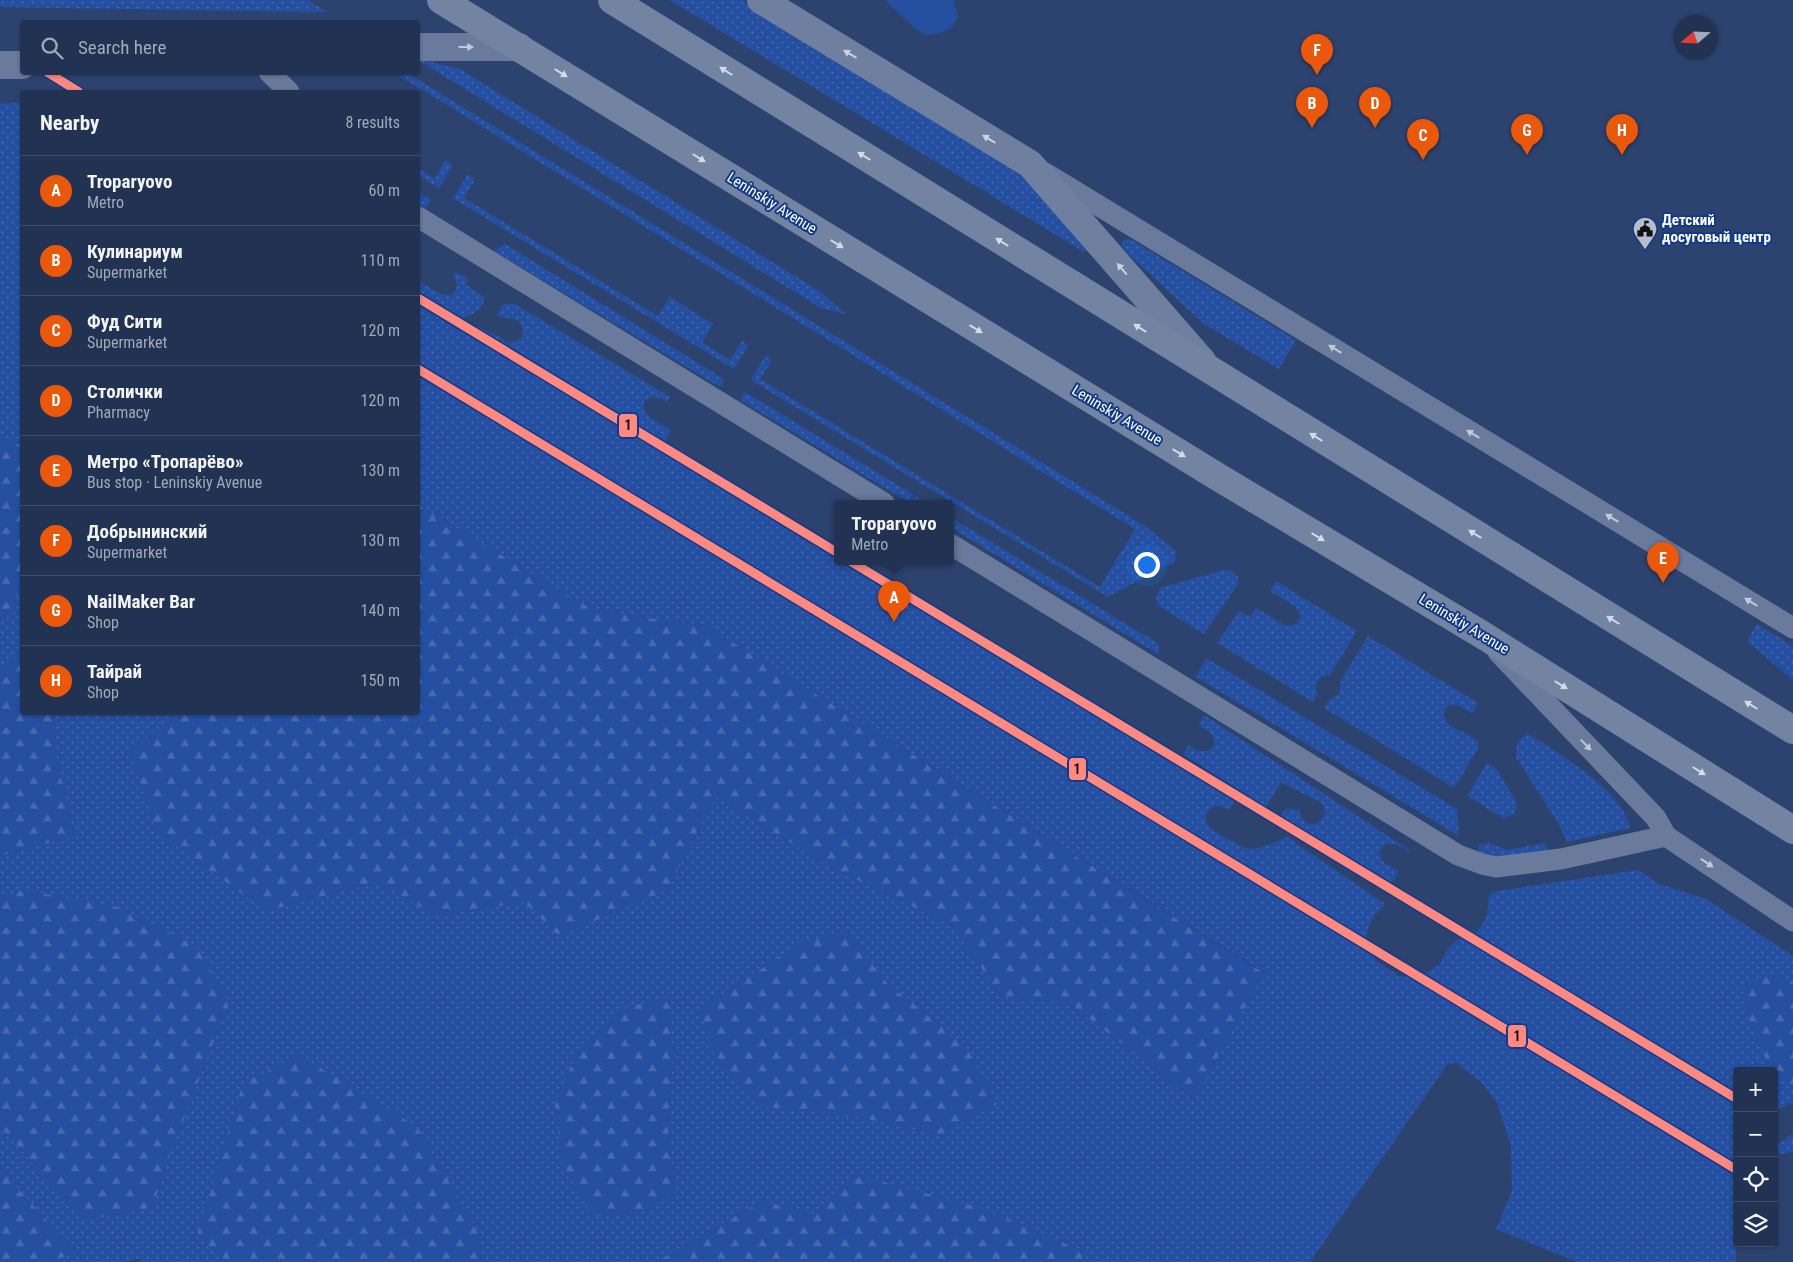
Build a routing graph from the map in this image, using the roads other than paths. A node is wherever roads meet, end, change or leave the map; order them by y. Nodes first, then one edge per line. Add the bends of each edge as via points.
1 (441, 0) edge
2 (612, 0) edge
3 (761, 0) edge
4 (420, 47) edge
5 (519, 47) junction
6 (0, 65) edge
7 (20, 65) edge
8 (272, 75) edge
9 (287, 90) edge
10 (1030, 164) junction
11 (420, 218) edge
12 (1211, 372) junction
13 (879, 500) edge
14 (954, 546) edge
15 (1793, 628) edge
16 (1480, 634) junction
17 (1793, 730) edge
18 (1793, 830) edge
19 (1666, 836) junction
20 (1793, 921) edge

1 - 5 main road, Leninskiy Avenue
12 -> 2 main road
10 -> 3 main road
4 -> 5 street
5 -> 16 main road, Leninskiy Avenue
6 - 7 street
8 - 9 street
12 -> 10 main road
15 -> 10 street
11 - 13 street
17 -> 12 main road
14 - 19 street via 1458,855 1496,867 1560,859
16 -> 18 main road, Leninskiy Avenue
16 -> 19 street via 1656,818
19 -> 20 street

